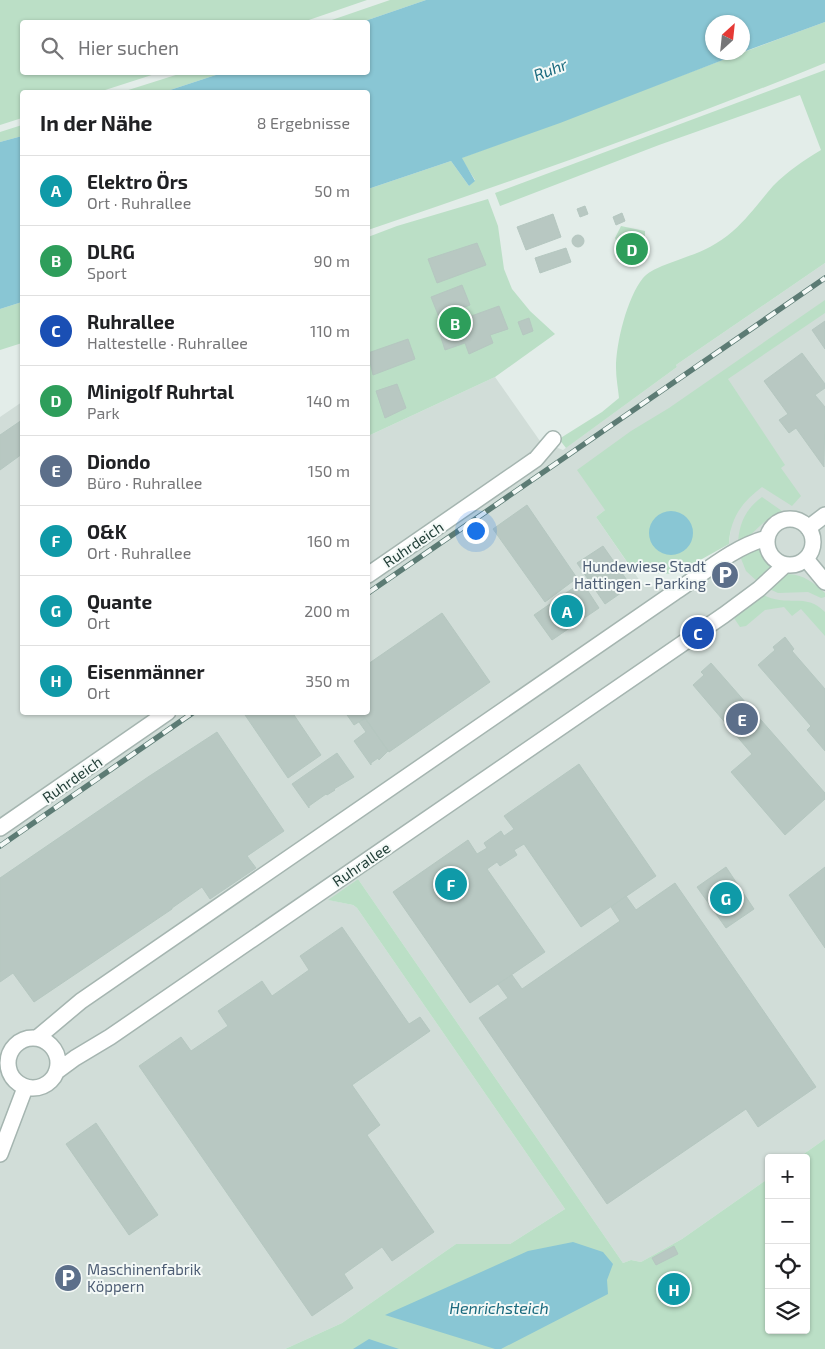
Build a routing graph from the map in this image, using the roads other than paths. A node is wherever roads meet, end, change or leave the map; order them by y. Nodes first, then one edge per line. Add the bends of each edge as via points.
1 (553, 439) dead end
2 (825, 515) edge
3 (808, 528) junction
4 (767, 538) junction
5 (806, 559) junction
6 (786, 565) junction
7 (370, 574) edge
8 (825, 582) edge
9 (164, 715) edge
10 (0, 828) edge
11 (36, 1038) junction
12 (4, 1062) edge
13 (56, 1072) junction
14 (25, 1088) junction
15 (0, 1154) edge

1 - 7 street, Ruhrdeich via 536,460
2 - 3 street
3 - 4 street via 794,519 786,519 777,522
3 - 5 street via 813,544
4 - 6 street via 769,553
4 - 11 street via 756,540 675,592 81,1001
5 - 6 street, Ruhrallee via 795,565
5 - 8 street
6 - 13 street, Ruhrallee via 759,589 704,628
9 - 10 street, Ruhrdeich
11 - 12 street via 16,1043
11 - 13 street via 46,1041 54,1049 58,1063
12 - 14 street via 10,1075
13 - 14 street, Ruhrallee via 43,1086
14 - 15 street

